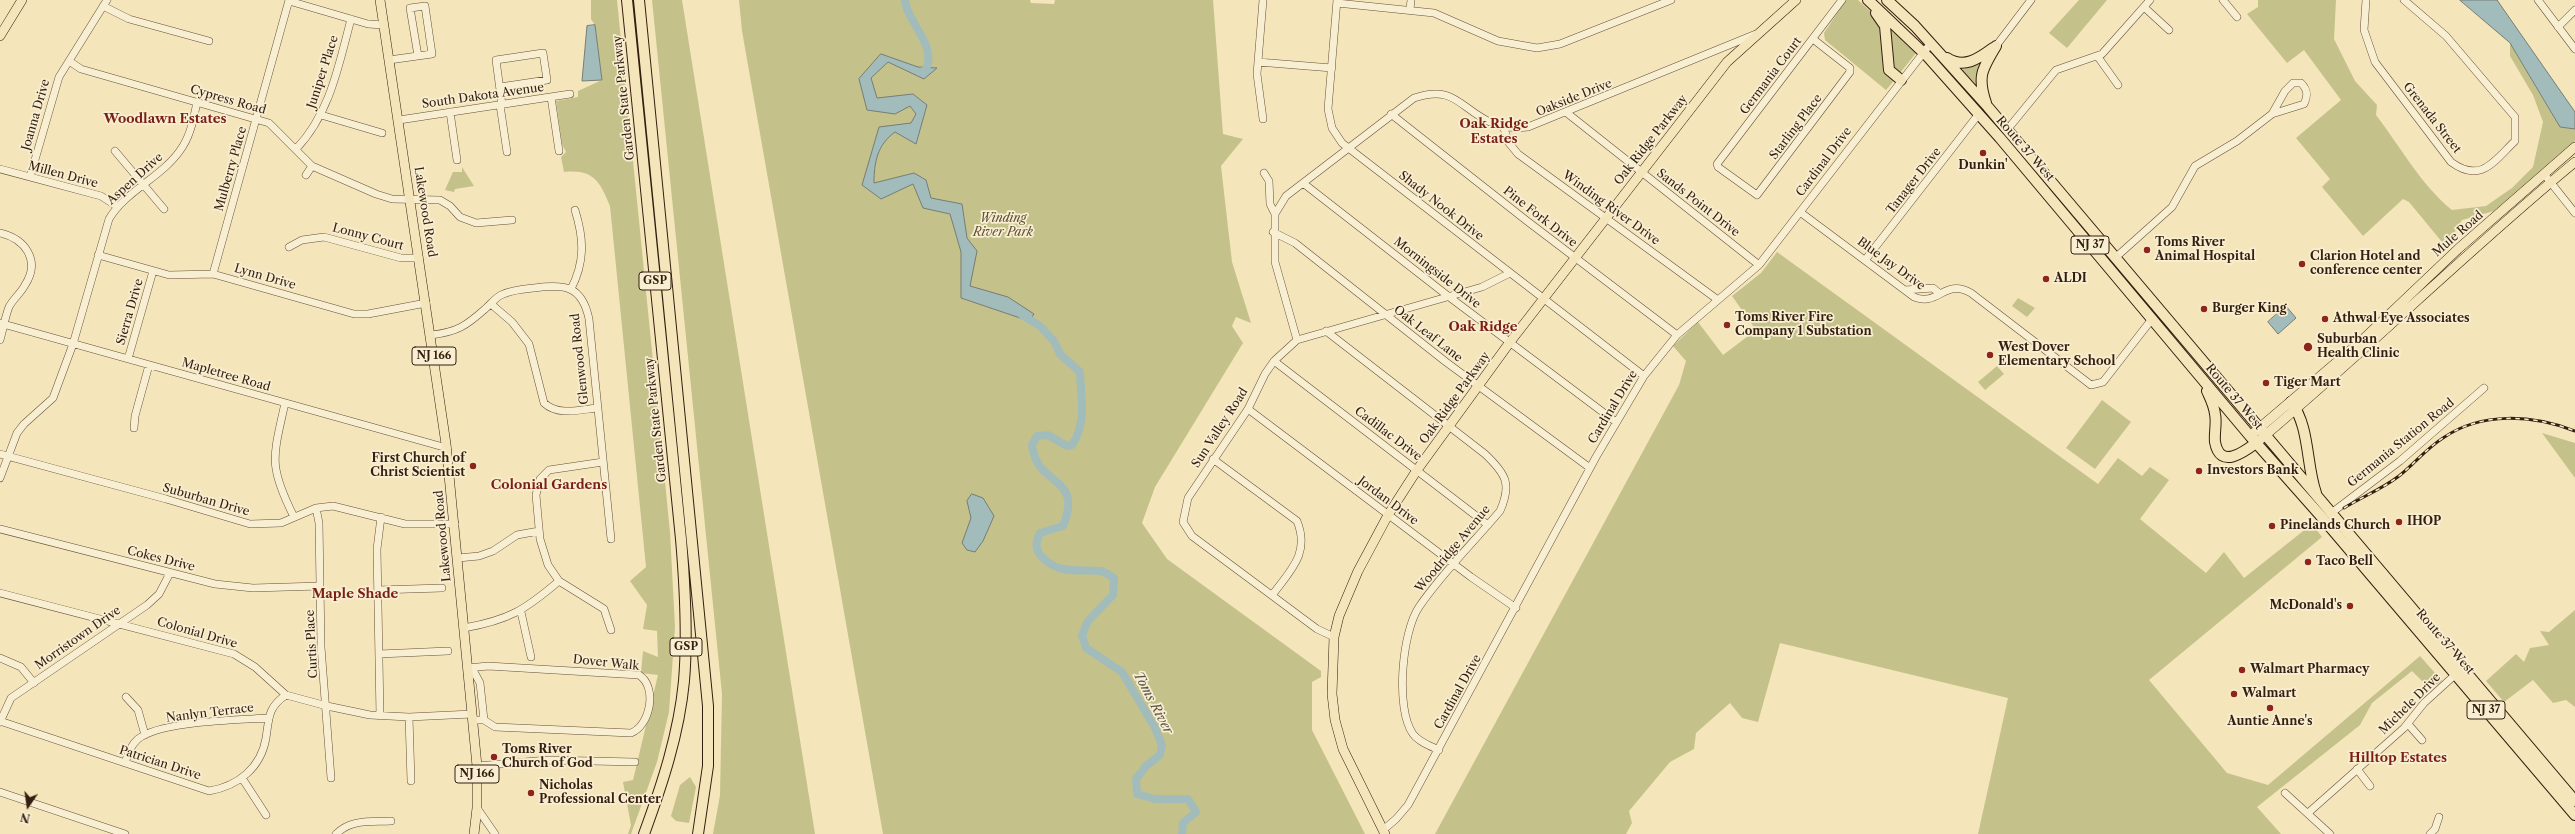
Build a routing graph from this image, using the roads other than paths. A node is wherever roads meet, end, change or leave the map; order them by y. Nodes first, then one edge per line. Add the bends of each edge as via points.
1 (22, 0) edge
2 (289, 0) edge
3 (380, 0) edge
4 (627, 0) edge
5 (639, 0) edge
6 (1263, 0) edge
7 (1411, 0) edge
8 (1671, 0) edge
9 (1796, 0) edge
10 (1842, 0) edge
11 (1864, 0) edge
12 (1868, 0) edge
13 (1888, 0) edge
14 (2031, 0) edge
15 (2150, 0) edge
16 (2223, 0) edge
17 (2366, 0) edge
18 (2404, 0) edge
19 (2538, 0) edge
20 (1337, 2) edge
21 (1661, 2) edge
22 (105, 3) edge
23 (2144, 7) junction
24 (1410, 9) junction
25 (2575, 10) edge
26 (2238, 18) dead end
27 (351, 19) junction
28 (384, 25) junction
29 (2558, 27) junction
30 (2169, 30) dead end
31 (1756, 33) junction
32 (0, 36) edge
33 (1813, 39) junction
34 (209, 41) dead end
35 (1931, 43) junction
36 (1996, 46) junction
37 (2575, 49) edge
38 (1924, 52) junction
39 (1942, 55) junction
40 (418, 56) junction
41 (2098, 57) junction
42 (390, 60) junction
43 (68, 62) junction
44 (1258, 62) junction
45 (1332, 68) junction
46 (1901, 80) junction
47 (2118, 85) dead end
48 (500, 87) junction
49 (570, 94) dead end
50 (551, 97) junction
51 (197, 102) junction
52 (501, 105) junction
53 (1988, 107) junction
54 (450, 112) junction
55 (1567, 113) junction
56 (1391, 114) junction
57 (2272, 114) junction
58 (321, 115) junction
59 (1978, 115) junction
60 (256, 118) junction
61 (1263, 119) dead end
62 (398, 120) junction
63 (1503, 126) junction
64 (2007, 130) junction
65 (382, 133) dead end
66 (2575, 147) edge
67 (1348, 148) junction
68 (296, 149) junction
69 (115, 151) dead end
70 (559, 151) dead end
71 (507, 152) dead end
72 (457, 160) dead end
73 (2575, 162) edge
74 (312, 166) junction
75 (0, 169) edge
76 (1641, 172) junction
77 (1264, 173) dead end
78 (306, 174) dead end
79 (2544, 174) junction
80 (30, 177) junction
81 (2551, 182) junction
82 (1303, 183) junction
83 (143, 184) junction
84 (1757, 196) joint
85 (411, 199) junction
86 (118, 207) junction
87 (164, 208) dead end
88 (575, 210) dead end
89 (1800, 212) junction
90 (2575, 213) edge
91 (1275, 214) junction
92 (1606, 218) junction
93 (512, 220) dead end
94 (1273, 232) junction
95 (0, 233) edge
96 (289, 247) dead end
97 (98, 255) junction
98 (420, 258) junction
99 (1576, 258) junction
100 (2115, 258) junction
101 (1866, 259) junction
102 (1759, 265) junction
103 (153, 271) junction
104 (1510, 273) junction
105 (213, 274) junction
106 (2434, 277) junction
107 (572, 289) junction
108 (1905, 290) junction
109 (1940, 294) junction
110 (1448, 296) junction
111 (1544, 299) junction
112 (1718, 300) junction
113 (426, 303) junction
114 (491, 304) junction
115 (1384, 314) junction
116 (2152, 319) junction
117 (2, 324) edge
118 (1326, 331) junction
119 (431, 335) junction
120 (1677, 335) junction
121 (0, 340) edge
122 (1297, 340) junction
123 (1510, 342) junction
124 (73, 344) junction
125 (128, 359) junction
126 (1274, 360) junction
127 (149, 365) junction
128 (1644, 376) junction
129 (2200, 377) junction
130 (1478, 386) junction
131 (2484, 388) dead end
132 (285, 403) junction
133 (2294, 405) junction
134 (596, 408) junction
135 (1248, 409) junction
136 (1616, 422) junction
137 (1448, 426) junction
138 (134, 428) dead end
139 (2261, 433) junction
140 (2253, 440) junction
141 (447, 448) junction
142 (0, 454) edge
143 (8, 456) junction
144 (1213, 459) junction
145 (603, 462) junction
146 (1590, 468) junction
147 (1417, 470) junction
148 (0, 478) edge
149 (2318, 500) junction
150 (316, 508) junction
151 (2330, 514) junction
152 (1388, 515) junction
153 (294, 517) junction
154 (381, 517) junction
155 (454, 524) junction
156 (1488, 525) junction
157 (0, 529) edge
158 (539, 531) junction
159 (611, 539) dead end
160 (458, 558) junction
161 (1454, 565) junction
162 (170, 573) junction
163 (559, 581) junction
164 (320, 586) junction
165 (442, 588) dead end
166 (378, 590) junction
167 (0, 593) edge
168 (1273, 594) junction
169 (1516, 608) junction
170 (521, 612) junction
171 (119, 624) junction
172 (464, 628) junction
173 (611, 630) dead end
174 (1334, 637) junction
175 (448, 651) dead end
176 (380, 654) junction
177 (0, 658) edge
178 (531, 658) dead end
179 (470, 668) junction
180 (2456, 674) junction
181 (34, 682) junction
182 (286, 695) junction
183 (126, 697) dead end
184 (327, 706) junction
185 (380, 716) junction
186 (409, 717) junction
187 (472, 717) junction
188 (268, 718) junction
189 (484, 720) junction
190 (0, 721) edge
191 (2408, 724) junction
192 (145, 735) junction
193 (2422, 740) dead end
194 (1438, 750) junction
195 (635, 762) dead end
196 (125, 764) junction
197 (477, 766) junction
198 (2357, 769) junction
199 (242, 778) junction
200 (331, 778) dead end
201 (411, 781) dead end
202 (2370, 786) dead end
203 (0, 792) edge
204 (2285, 793) dead end
205 (477, 808) junction
206 (2573, 808) edge
207 (2308, 813) junction
208 (266, 815) dead end
209 (2439, 817) dead end
210 (2575, 820) edge
211 (390, 821) dead end
212 (1384, 832) edge
213 (125, 834) edge
214 (336, 834) edge
215 (474, 834) edge
216 (495, 834) edge
217 (644, 834) edge
218 (698, 834) edge
219 (2330, 834) edge
220 (2430, 834) edge

1 - 32 main road
2 - 27 street
2 - 60 street, Mulberry Place
3 - 28 main road, Lakewood Road / NJ 166
4 - 217 highway, Garden State Parkway / GSP via 681,539 686,621 684,682 678,716 666,772
5 - 218 highway, Garden State Parkway / GSP via 708,706 708,766
6 - 44 street
7 - 24 street
8 - 21 street
9 - 31 main road, Oak Ridge Parkway via 1774,21
10 - 33 street, Germania Court
11 - 46 highway via 1884,22 1889,70
12 - 38 highway, Route 37 West / NJ 37
13 - 35 highway, Route 37 West / NJ 37
14 - 36 street
15 - 23 street
16 - 26 street
17 - 18 street, Grenada Street via 2364,30 2374,62 2451,162 2475,172 2488,167 2515,141 2516,117 2446,36
19 - 29 street
20 - 24 street
20 - 45 street, Shady Nook Drive
21 - 24 street via 1560,44 1537,48 1498,41 1448,18
22 - 34 street via 129,19
22 - 43 street, Joanna Drive
23 - 30 street
23 - 41 street
25 - 29 street
27 - 28 street
27 - 58 street, Juniper Place via 334,83
28 - 42 main road, Lakewood Road / NJ 166
29 - 37 street
31 - 55 street, Oakside Drive
31 - 76 main road, Oak Ridge Parkway via 1727,62
33 - 84 street, Starling Place via 1850,70
33 - 84 street, Germania Court via 1717,166
35 - 38 street, Cardinal Drive
35 - 39 highway, Route 37 West / NJ 37
36 - 39 highway via 1974,60 1960,64
36 - 53 highway via 1981,76 1982,91
38 - 46 street, Cardinal Drive
38 - 59 highway, Route 37 West / NJ 37
39 - 53 highway, Route 37 West / NJ 37
40 - 40 street via 432,54 425,6 410,8
40 - 42 street
41 - 47 street
41 - 64 street via 2068,64 2056,70
42 - 62 main road, Lakewood Road / NJ 166
43 - 51 street, Cypress Road via 81,69
43 - 80 street, Joanna Drive via 59,77 51,100
44 - 45 street
44 - 61 street via 1259,98
45 - 67 street, Shady Nook Drive via 1329,119 1334,132
46 - 89 street, Cardinal Drive
48 - 48 street via 496,60 543,53 547,80
48 - 52 street
49 - 50 street, South Dakota Avenue
50 - 52 street, South Dakota Avenue
50 - 70 street
51 - 60 street, Cypress Road
51 - 83 street, Aspen Drive via 184,146 174,158
52 - 54 street, South Dakota Avenue
52 - 71 street
53 - 64 highway, Route 37 West / NJ 37
54 - 62 street, South Dakota Avenue
54 - 72 street
55 - 63 street, Oakside Drive via 1528,127
55 - 76 street, Sands Point Drive
56 - 63 street, Oakside Drive via 1414,98 1436,93 1454,97 1478,115
56 - 67 street, Oakside Drive
56 - 99 street, Pine Fork Drive
57 - 57 street via 2304,104 2307,98 2306,87 2301,83 2291,84 2284,91
57 - 100 street via 2237,141 2195,166 2172,207
58 - 65 street
58 - 68 street, Juniper Place
59 - 101 street, Tanager Drive
59 - 116 highway, Route 37 West / NJ 37
60 - 68 street, Cypress Road via 275,127
60 - 105 street, Mulberry Place
62 - 85 main road, Lakewood Road / NJ 166
63 - 92 street, Winding River Drive via 1509,143 1518,154
64 - 100 highway, Route 37 West / NJ 37
66 - 79 main road, Mule Road
67 - 82 street, Oakside Drive
67 - 104 street, Shady Nook Drive
68 - 74 street, Cypress Road
69 - 83 street
73 - 81 main road, Mule Road
74 - 78 street
74 - 85 street, Cypress Road via 376,194 392,199
75 - 80 street, Millen Drive
76 - 92 main road, Oak Ridge Parkway
76 - 102 street, Sands Point Drive
77 - 91 street via 1269,181 1270,204
79 - 81 street
79 - 106 main road, Mule Road
80 - 86 street, Millen Drive via 101,196
81 - 90 street
81 - 106 main road, Mule Road
82 - 91 street, Oakside Drive via 1286,196
82 - 110 street, Morningside Drive
83 - 86 street, Aspen Drive
83 - 87 street
85 - 93 street, Cypress Road via 440,200 460,217 476,223
85 - 98 main road, Lakewood Road / NJ 166
86 - 97 street, Aspen Drive via 106,227
88 - 107 street via 580,227 582,258 580,272
89 - 101 street, Blue Jay Drive
89 - 102 street, Cardinal Drive
91 - 94 street
92 - 99 main road, Oak Ridge Parkway
92 - 112 street, Winding River Drive
94 - 115 street, Oak Leaf Lane via 1295,243
94 - 122 street via 1275,262
95 - 117 street via 13,236 26,246 32,259 31,274
96 - 98 street, Lonny Court via 302,240 324,237 401,258
97 - 103 street, Lynn Drive
97 - 124 street, Aspen Drive
98 - 113 main road, Lakewood Road / NJ 166
99 - 111 main road, Oak Ridge Parkway
99 - 120 street, Pine Fork Drive
100 - 139 highway, Route 37 West / NJ 37
101 - 108 street, Blue Jay Drive
102 - 112 street, Cardinal Drive
103 - 105 street, Lynn Drive via 176,276
103 - 125 street, Sierra Drive
104 - 110 street, Sun Valley Road via 1482,286
104 - 111 street, Shady Nook Drive
105 - 113 street, Lynn Drive via 354,314 368,314
106 - 133 main road, Mule Road via 2346,361
107 - 114 street via 556,285 513,291 500,295
107 - 134 street, Glenwood Road via 583,300 589,319
108 - 109 street via 1933,288
108 - 109 street, Blue Jay Drive via 1914,297 1924,300 1932,300
109 - 116 street, Blue Jay Drive via 1952,288 1961,288 1971,293 2087,382 2095,385 2103,382
110 - 115 street, Sun Valley Road
110 - 123 street, Morningside Drive
111 - 123 main road, Oak Ridge Parkway
111 - 128 street, Shady Nook Drive
112 - 120 street, Cardinal Drive
113 - 119 main road, Lakewood Road / NJ 166
114 - 119 street via 462,328
114 - 134 street via 512,322 529,344 544,403 551,409 568,412
115 - 118 street, Sun Valley Road
115 - 130 street, Oak Leaf Lane
116 - 129 highway, Route 37 West / NJ 37
117 - 121 street
117 - 124 street, Mapletree Road
118 - 122 street, Sun Valley Road
118 - 137 street, Woodridge Avenue
119 - 141 main road, Lakewood Road / NJ 166
120 - 128 street, Cardinal Drive
122 - 126 street, Sun Valley Road
123 - 130 main road, Oak Ridge Parkway
123 - 136 street, Morningside Drive
124 - 125 street, Mapletree Road
124 - 143 street, Aspen Drive via 53,398 24,424
125 - 127 street, Mapletree Road
126 - 135 street, Sun Valley Road
126 - 147 street, Cadillac Drive
127 - 132 street, Mapletree Road
127 - 138 street via 134,416
128 - 136 street, Cardinal Drive
129 - 140 highway, Route 37 West / NJ 37
129 - 140 highway via 2214,406 2217,448 2225,455 2237,457
130 - 137 main road, Oak Ridge Parkway
130 - 146 street, Oak Leaf Lane
131 - 151 street, Germania Station Road via 2400,461
132 - 141 street, Mapletree Road
132 - 153 street via 275,450 274,468 279,487
133 - 139 main road, Mule Road
133 - 149 highway via 2303,433 2310,477
134 - 145 street, Glenwood Road
135 - 144 street, Sun Valley Road
135 - 152 street, Jordan Drive
136 - 146 street, Cardinal Drive
137 - 147 main road, Oak Ridge Parkway
137 - 156 street, Woodridge Avenue via 1488,458 1505,478 1505,499 1500,511
139 - 140 main road, Mule Road
139 - 149 highway, Route 37 West / NJ 37
140 - 180 highway, Route 37 West / NJ 37
141 - 155 main road, Lakewood Road / NJ 166
142 - 143 street, Suburban Drive
143 - 148 street, Aspen Drive
143 - 153 street, Suburban Drive via 250,524 274,524
144 - 168 street via 1297,521 1302,534 1301,549 1295,565
144 - 168 street, Sun Valley Road via 1188,498 1183,515 1185,528 1192,536
145 - 158 street via 556,468 544,475 537,486 536,495
145 - 159 street, Glenwood Road
146 - 169 street, Cardinal Drive
147 - 152 main road, Oak Ridge Parkway
147 - 156 street, Cadillac Drive
149 - 151 highway, Route 37 West / NJ 37
150 - 153 street, Suburban Drive
150 - 154 street, Suburban Drive via 345,508
150 - 164 street, Curtis Place via 319,523
151 - 206 highway, Route 37 West / NJ 37 via 2405,597
152 - 161 street, Jordan Drive
152 - 174 main road, Oak Ridge Parkway via 1347,595
154 - 155 street, Suburban Drive via 412,525
154 - 166 street via 377,535
155 - 160 main road, Lakewood Road / NJ 166
156 - 161 street, Woodridge Avenue
157 - 162 street, Cokes Drive
158 - 160 street via 517,535 492,552
158 - 163 street via 544,556
160 - 172 main road, Lakewood Road / NJ 166
161 - 169 street, Jordan Drive
161 - 194 street, Woodridge Avenue via 1418,608 1410,629 1403,680 1404,714 1407,724 1414,735
162 - 164 street, Cokes Drive via 234,587
162 - 171 street, Morristown Drive via 159,594
163 - 170 street
163 - 173 street via 604,609
164 - 184 street, Curtis Place via 321,647
165 - 166 street
166 - 176 street
167 - 171 street, Colonial Drive
168 - 174 street, Sun Valley Road via 1317,629
169 - 194 street, Cardinal Drive
170 - 172 street via 494,622
170 - 178 street
171 - 181 street, Morristown Drive
171 - 182 street, Colonial Drive via 234,654 255,667
172 - 179 main road, Lakewood Road / NJ 166
174 - 212 main road, Oak Ridge Parkway via 1331,664 1335,720 1353,772
175 - 176 street
176 - 185 street
177 - 181 street via 20,668
179 - 187 main road, Lakewood Road / NJ 166
179 - 189 street via 480,682
179 - 189 street, Dover Walk via 488,666 639,675 645,679 651,691 643,724 638,731 631,733 495,727
180 - 191 street, Michele Drive via 2424,703
180 - 206 highway, Route 37 West / NJ 37
181 - 190 street, Morristown Drive via 11,698
182 - 184 street, Colonial Drive
182 - 188 street, Patrician Drive via 271,708
183 - 192 street via 138,710
184 - 185 street, Colonial Drive
184 - 200 street, Curtis Place
185 - 186 street, Colonial Drive
186 - 187 street, Colonial Drive
186 - 201 street
187 - 189 street, Dover Walk
187 - 197 main road, Lakewood Road / NJ 166
188 - 192 street, Nanlyn Terrace via 207,722
188 - 199 street, Patrician Drive via 262,752 256,764
190 - 196 street, Patrician Drive
191 - 193 street
191 - 198 street, Michele Drive
192 - 196 street, Nanlyn Terrace via 130,748
194 - 212 street, Cardinal Drive via 1408,805
195 - 197 street via 548,760
196 - 199 street, Patrician Drive via 209,791 230,786
197 - 205 main road, Lakewood Road / NJ 166
198 - 202 street
198 - 207 street, Michele Drive
199 - 208 street
203 - 213 street
204 - 207 street
205 - 215 main road, Lakewood Road / NJ 166
205 - 216 street
206 - 210 highway
207 - 219 street
209 - 220 street via 2435,829
211 - 214 street via 355,822 343,827

